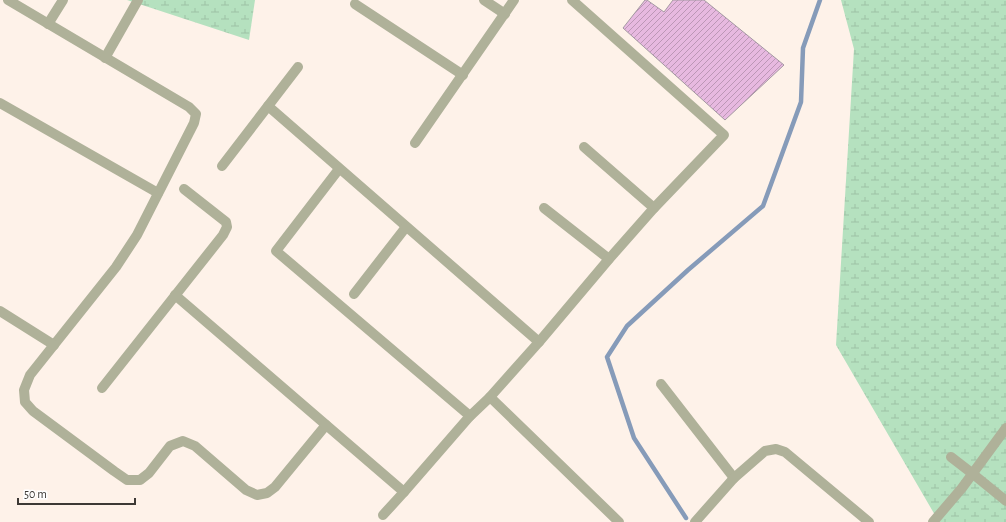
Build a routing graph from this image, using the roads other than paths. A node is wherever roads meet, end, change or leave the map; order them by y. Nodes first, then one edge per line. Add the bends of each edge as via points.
1 (8, 0) edge
2 (62, 0) edge
3 (138, 0) edge
4 (484, 0) edge
5 (514, 0) edge
6 (572, 0) edge
7 (355, 4) dead end
8 (505, 14) junction
9 (48, 24) junction
10 (105, 58) junction
11 (298, 67) dead end
12 (463, 75) junction
13 (0, 103) edge
14 (268, 106) junction
15 (415, 143) dead end
16 (584, 147) dead end
17 (222, 166) dead end
18 (339, 169) junction
19 (184, 189) dead end
20 (158, 193) junction
21 (544, 208) dead end
22 (654, 208) junction
23 (406, 227) junction
24 (609, 259) junction
25 (354, 294) dead end
26 (175, 295) junction
27 (0, 311) edge
28 (539, 342) junction
29 (54, 345) junction
30 (661, 384) dead end
31 (102, 388) dead end
32 (490, 397) junction
33 (470, 416) junction
34 (326, 425) junction
35 (1006, 428) edge
36 (951, 457) dead end
37 (973, 474) junction
38 (734, 478) junction
39 (404, 492) junction
40 (1006, 502) edge
41 (383, 515) dead end
42 (619, 522) edge
43 (695, 522) edge
44 (869, 522) edge
45 (933, 522) edge

1 - 9 street
2 - 9 street
3 - 10 street
4 - 8 street
5 - 8 street
6 - 22 street via 724,135
7 - 12 street
8 - 12 street
9 - 10 street
10 - 20 street via 189,106 196,114 194,123
11 - 14 street
12 - 15 street
13 - 20 street
14 - 17 street
14 - 18 street
16 - 22 street
18 - 23 street
18 - 33 street via 276,251
19 - 26 street via 226,222 227,227
20 - 29 street via 137,235 116,267
21 - 24 street
22 - 24 street
23 - 25 street
23 - 28 street
24 - 28 street
26 - 31 street
26 - 34 street
27 - 29 street
28 - 32 street
29 - 34 street via 30,375 24,390 25,402 33,411 127,480 140,480 149,473 170,446 183,441 195,446 246,490 256,495 267,493 275,487
30 - 38 street
32 - 33 street
32 - 42 street
33 - 39 street
34 - 39 street
35 - 37 street
36 - 37 street
37 - 40 street
37 - 45 street
38 - 43 street
38 - 44 street via 765,451 776,449 785,452
39 - 41 street

